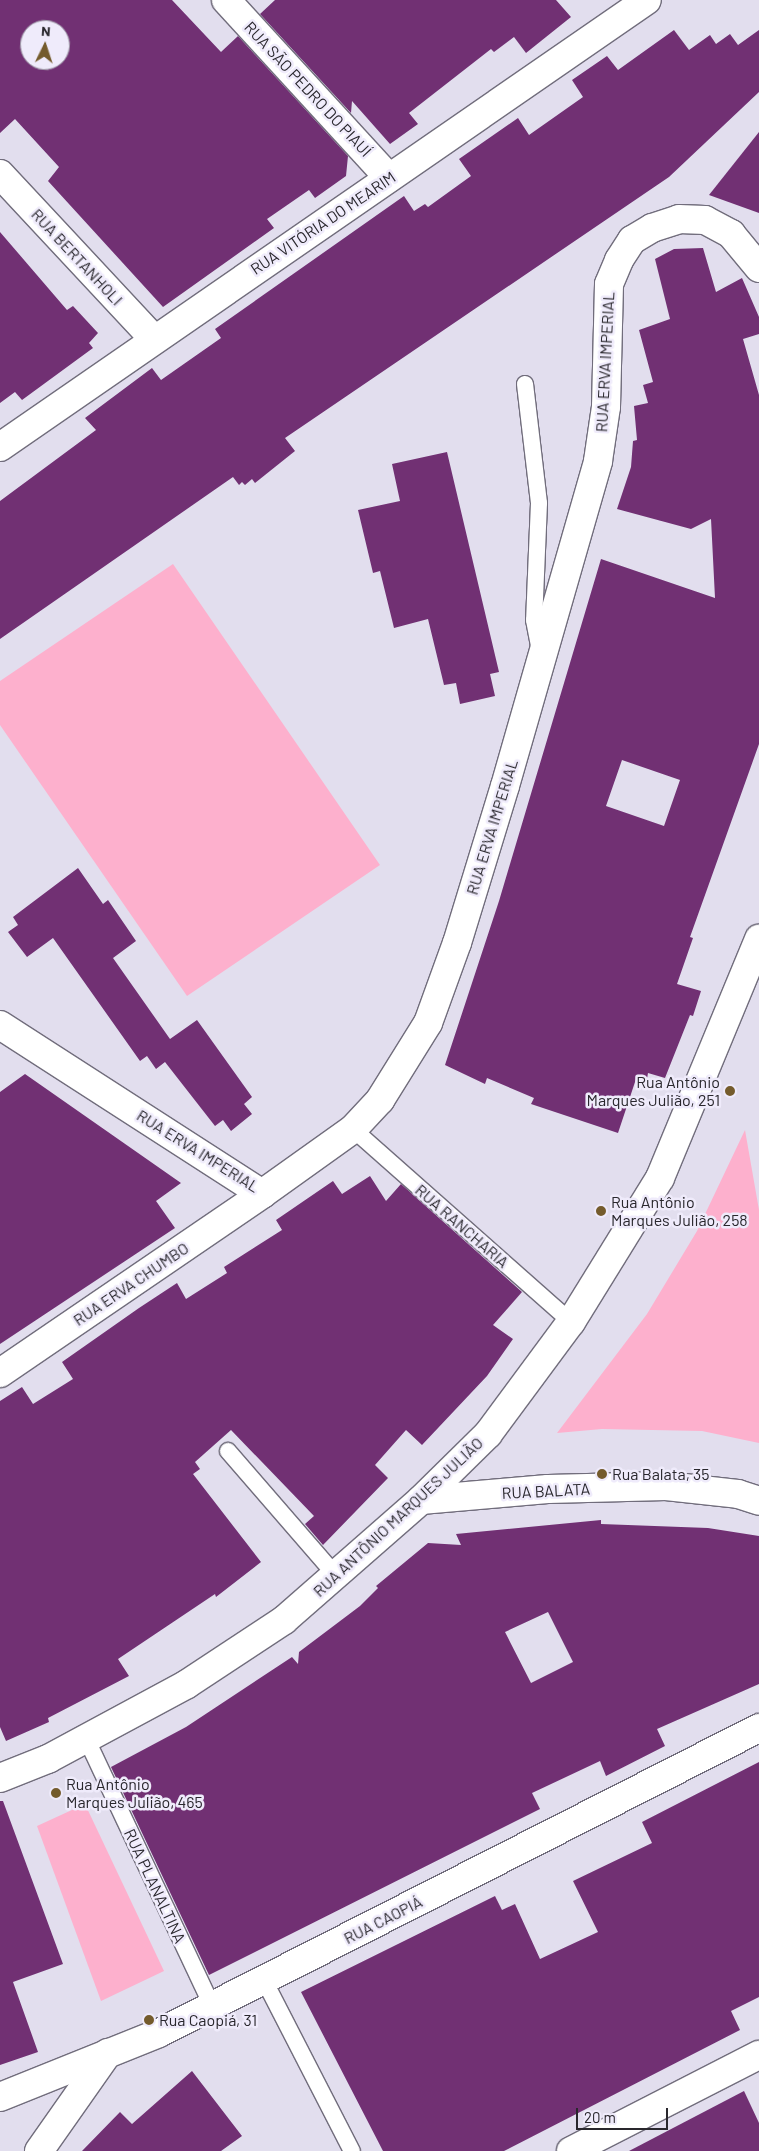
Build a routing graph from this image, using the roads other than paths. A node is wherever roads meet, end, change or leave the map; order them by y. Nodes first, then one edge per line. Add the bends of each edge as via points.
1 (226, 0) edge
2 (647, 0) edge
3 (616, 7) edge
4 (0, 174) edge
5 (389, 178) junction
6 (759, 268) edge
7 (154, 339) junction
8 (525, 384) dead end
9 (0, 447) edge
10 (542, 659) junction
11 (759, 939) edge
12 (1, 1027) edge
13 (353, 1129) junction
14 (262, 1194) junction
15 (571, 1322) junction
16 (0, 1373) edge
17 (228, 1451) dead end
18 (421, 1500) junction
19 (759, 1501) edge
20 (337, 1577) junction
21 (759, 1728) edge
22 (86, 1738) junction
23 (0, 1778) edge
24 (264, 1980) junction
25 (212, 2006) junction
26 (108, 2053) junction
27 (759, 2056) edge
28 (0, 2097) edge
29 (39, 2151) edge
30 (352, 2151) edge
31 (571, 2151) edge

1 - 5 street, RUA SÃO PEDRO DO PIAUÍ
2 - 3 street, RUA VITÓRIA DO MEARIM
3 - 5 street, RUA VITÓRIA DO MEARIM
4 - 7 street, RUA BERTANHOLI
5 - 7 street, RUA VITÓRIA DO MEARIM
6 - 10 street, RUA ERVA IMPERIAL via 731,234 705,220 679,219 652,228 632,240 619,260 609,284 606,407 598,461
7 - 9 street, RUA VITÓRIA DO MEARIM
8 - 10 lane via 539,504 534,620
10 - 13 street, RUA ERVA IMPERIAL via 457,943 428,1023 380,1100
11 - 15 street, RUA ANTÔNIO MARQUES JULIÃO via 660,1178
12 - 14 street, RUA ERVA IMPERIAL
13 - 14 street, RUA ERVA IMPERIAL
13 - 15 lane, RUA RANCHARIA
14 - 16 street, RUA ERVA CHUMBO via 102,1314
15 - 18 street, RUA ANTÔNIO MARQUES JULIÃO via 488,1434
17 - 20 lane
18 - 19 street, RUA BALATA via 548,1489 666,1486 738,1494
18 - 20 street, RUA ANTÔNIO MARQUES JULIÃO
20 - 22 street, RUA ANTÔNIO MARQUES JULIÃO via 284,1620 187,1684
21 - 24 street, RUA CAOPIÁ
22 - 23 street, RUA ANTÔNIO MARQUES JULIÃO via 48,1759
22 - 25 lane, RUA PLANALTINA
24 - 25 street, RUA CAOPIÁ
24 - 30 lane
25 - 26 street, RUA CAOPIÁ
26 - 28 street, RUA CAOPIÁ
26 - 29 street
27 - 31 street

